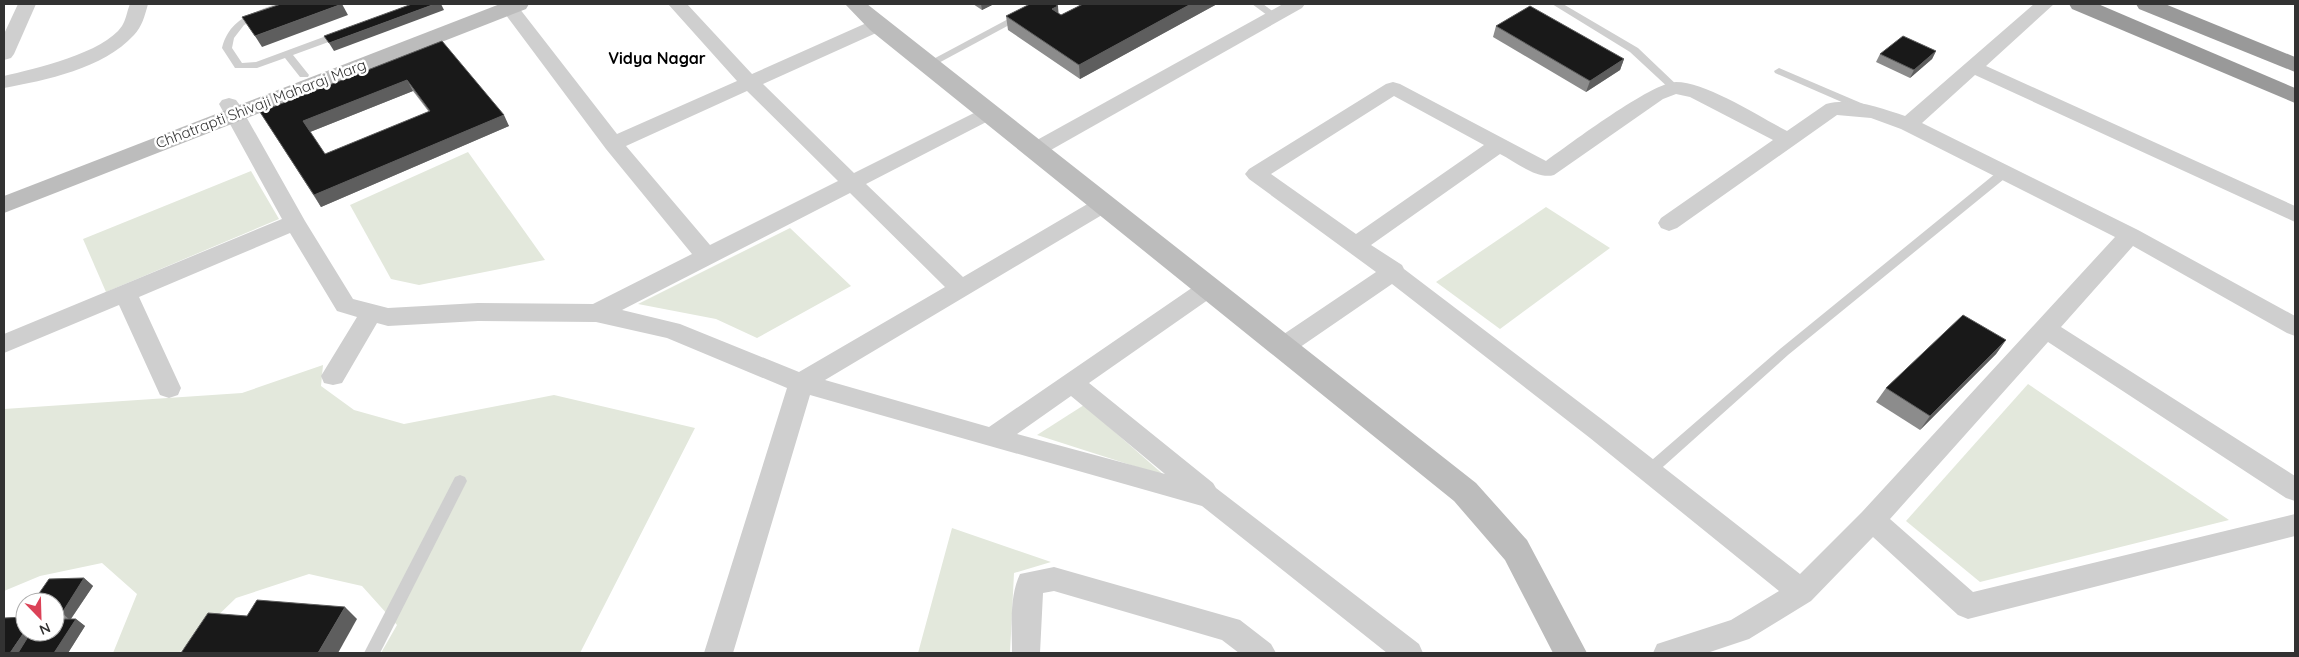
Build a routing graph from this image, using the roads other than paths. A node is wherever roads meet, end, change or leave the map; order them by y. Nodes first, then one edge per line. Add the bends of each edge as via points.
1 (27, 4) edge
2 (139, 4) edge
3 (285, 4) edge
4 (677, 4) edge
5 (855, 4) edge
6 (1043, 4) edge
7 (1257, 4) edge
8 (1296, 4) edge
9 (1557, 4) edge
10 (2045, 4) edge
11 (2080, 4) edge
12 (2147, 4) edge
13 (505, 5) edge
14 (1274, 16) junction
15 (878, 25) junction
16 (350, 30) edge
17 (4, 54) edge
18 (287, 54) junction
19 (929, 64) junction
20 (2295, 65) edge
21 (1974, 67) junction
22 (1779, 71) dead end
23 (304, 75) junction
24 (4, 82) edge
25 (750, 83) junction
26 (1675, 88) junction
27 (2295, 96) edge
28 (231, 110) junction
29 (1874, 112) junction
30 (989, 113) junction
31 (1908, 124) junction
32 (1786, 139) junction
33 (613, 144) junction
34 (1499, 145) junction
35 (1035, 150) junction
36 (2005, 172) junction
37 (852, 184) junction
38 (4, 191) edge
39 (1104, 204) junction
40 (4, 205) edge
41 (2295, 215) edge
42 (295, 222) junction
43 (1669, 223) dead end
44 (2130, 235) junction
45 (1357, 244) junction
46 (707, 257) junction
47 (1394, 271) junction
48 (960, 288) junction
49 (1207, 289) junction
50 (126, 294) junction
51 (371, 313) junction
52 (596, 313) junction
53 (2295, 327) edge
54 (2046, 328) junction
55 (4, 344) edge
56 (1281, 348) junction
57 (333, 376) dead end
58 (801, 383) junction
59 (1072, 383) junction
60 (169, 388) dead end
61 (992, 438) junction
62 (1650, 470) junction
63 (460, 481) dead end
64 (2295, 490) edge
65 (1210, 496) junction
66 (1872, 520) junction
67 (2295, 524) edge
68 (1801, 592) junction
69 (372, 653) edge
70 (718, 653) edge
71 (1026, 653) edge
72 (1261, 653) edge
73 (1409, 653) edge
74 (1570, 653) edge
75 (1667, 653) edge

1 - 17 street
2 - 24 street via 128,31 86,58 45,74
3 - 18 lane via 236,25 228,38 227,48 239,66 257,65
4 - 25 street
5 - 15 street
6 - 19 lane
7 - 14 lane
8 - 14 street
9 - 26 lane via 1634,50
10 - 21 street
11 - 27 highway
12 - 20 highway
13 - 23 street, Chhatrapti Shivaji Maharaj Marg
13 - 28 street, Chhatrapti Shivaji Maharaj Marg
13 - 33 street
14 - 35 street
15 - 19 street
15 - 25 street
16 - 18 lane
18 - 23 lane
19 - 30 street
21 - 31 street
21 - 41 street
22 - 29 lane
23 - 28 street, Chhatrapti Shivaji Maharaj Marg
25 - 33 street
25 - 37 street
26 - 32 street via 1696,92
26 - 34 street via 1656,95 1547,170
28 - 38 street, Chhatrapti Shivaji Maharaj Marg
28 - 40 street, Chhatrapti Shivaji Maharaj Marg
28 - 42 street
29 - 31 street
29 - 32 street via 1833,108
30 - 35 street
30 - 37 street
31 - 36 street
32 - 43 street
33 - 46 street
34 - 45 street
34 - 45 street via 1393,88 1256,174
35 - 39 street
36 - 44 street
36 - 62 lane via 1784,352
37 - 46 street
37 - 48 street
39 - 48 street
39 - 49 street
42 - 50 street
42 - 51 street via 345,305
44 - 53 street
44 - 54 street
45 - 47 street
46 - 52 street
47 - 56 street
47 - 62 street
48 - 58 street
49 - 56 street
49 - 59 street
50 - 55 street
50 - 60 street
51 - 52 street via 388,318 478,312
51 - 57 street
52 - 58 street via 672,330
54 - 64 street
54 - 66 street
56 - 74 street via 1464,492 1516,550
58 - 61 street
58 - 70 street
59 - 61 street
59 - 65 street
61 - 65 street
62 - 68 street
63 - 69 lane
65 - 73 street
66 - 67 street via 1968,606
66 - 68 street
68 - 75 street via 1739,630
71 - 72 street via 1030,583 1054,579 1230,629

